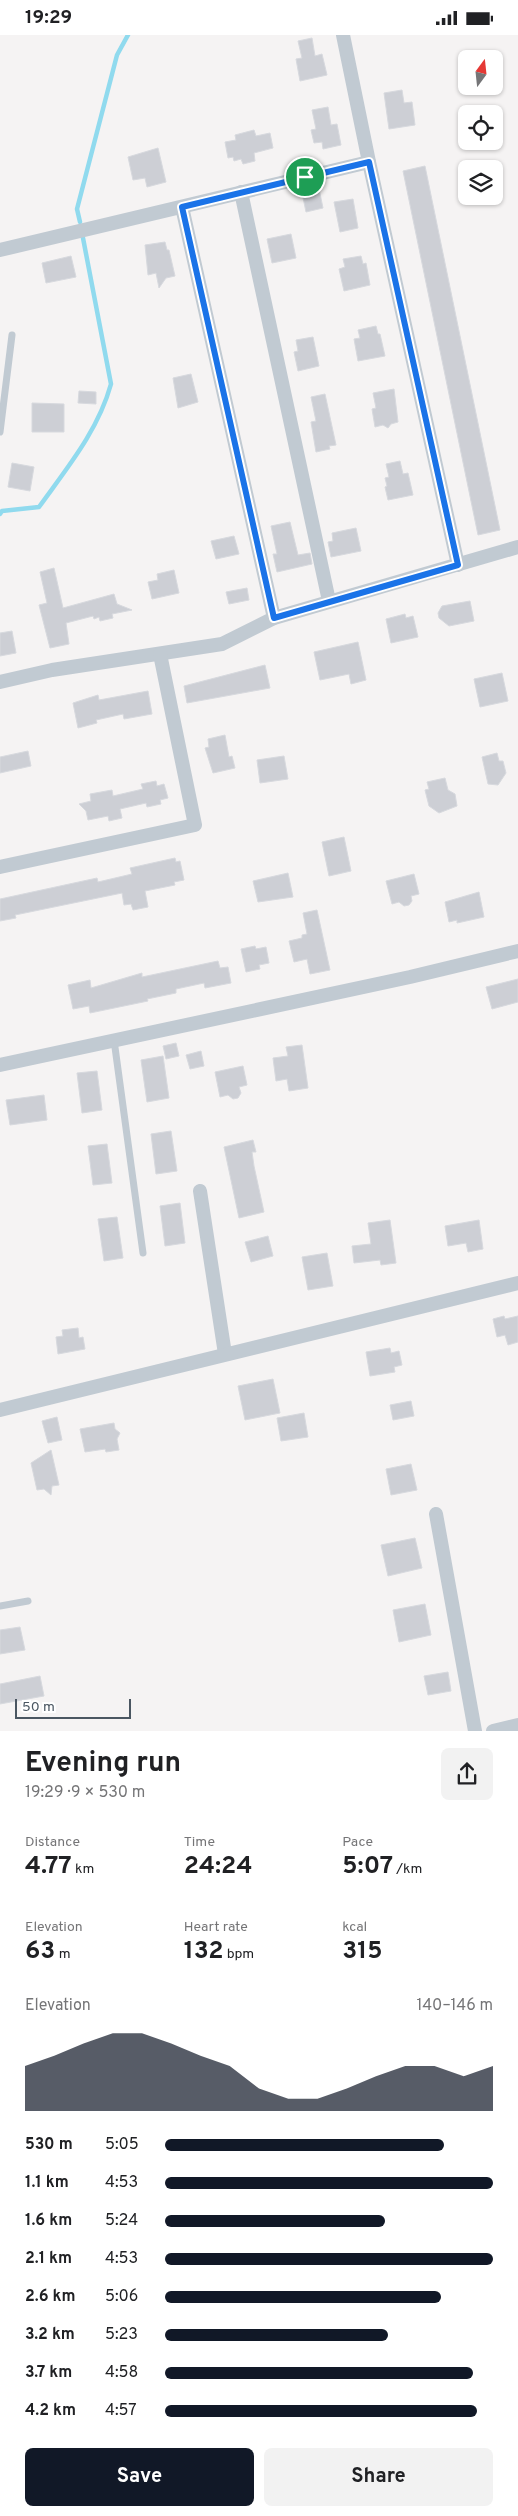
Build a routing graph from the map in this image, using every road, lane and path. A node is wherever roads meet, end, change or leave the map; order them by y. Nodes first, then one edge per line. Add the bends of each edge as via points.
1 (343, 35) edge
2 (369, 162) junction
3 (241, 193) junction
4 (182, 207) junction
5 (0, 250) edge
6 (12, 335) dead end
7 (0, 432) edge
8 (518, 547) edge
9 (458, 565) junction
10 (330, 601) junction
11 (274, 618) junction
12 (160, 654) junction
13 (0, 682) edge
14 (0, 867) edge
15 (518, 951) edge
16 (114, 1041) junction
17 (0, 1065) edge
18 (200, 1191) dead end
19 (143, 1253) dead end
20 (518, 1283) edge
21 (225, 1354) junction
22 (0, 1410) edge
23 (436, 1515) dead end
24 (28, 1601) dead end
25 (0, 1606) edge
26 (518, 1725) edge
27 (476, 1731) edge
28 (493, 1731) edge

1 - 2 street
2 - 3 street
2 - 9 street
3 - 4 street
3 - 10 street
4 - 5 street
4 - 11 street
6 - 7 lane
8 - 9 street
9 - 10 street
10 - 11 street
11 - 12 street via 222,644
12 - 13 street via 52,670
12 - 14 street via 195,825
15 - 16 street
16 - 17 street
16 - 19 lane
18 - 21 street
20 - 21 street
21 - 22 street
23 - 27 street
24 - 25 lane
26 - 28 street

